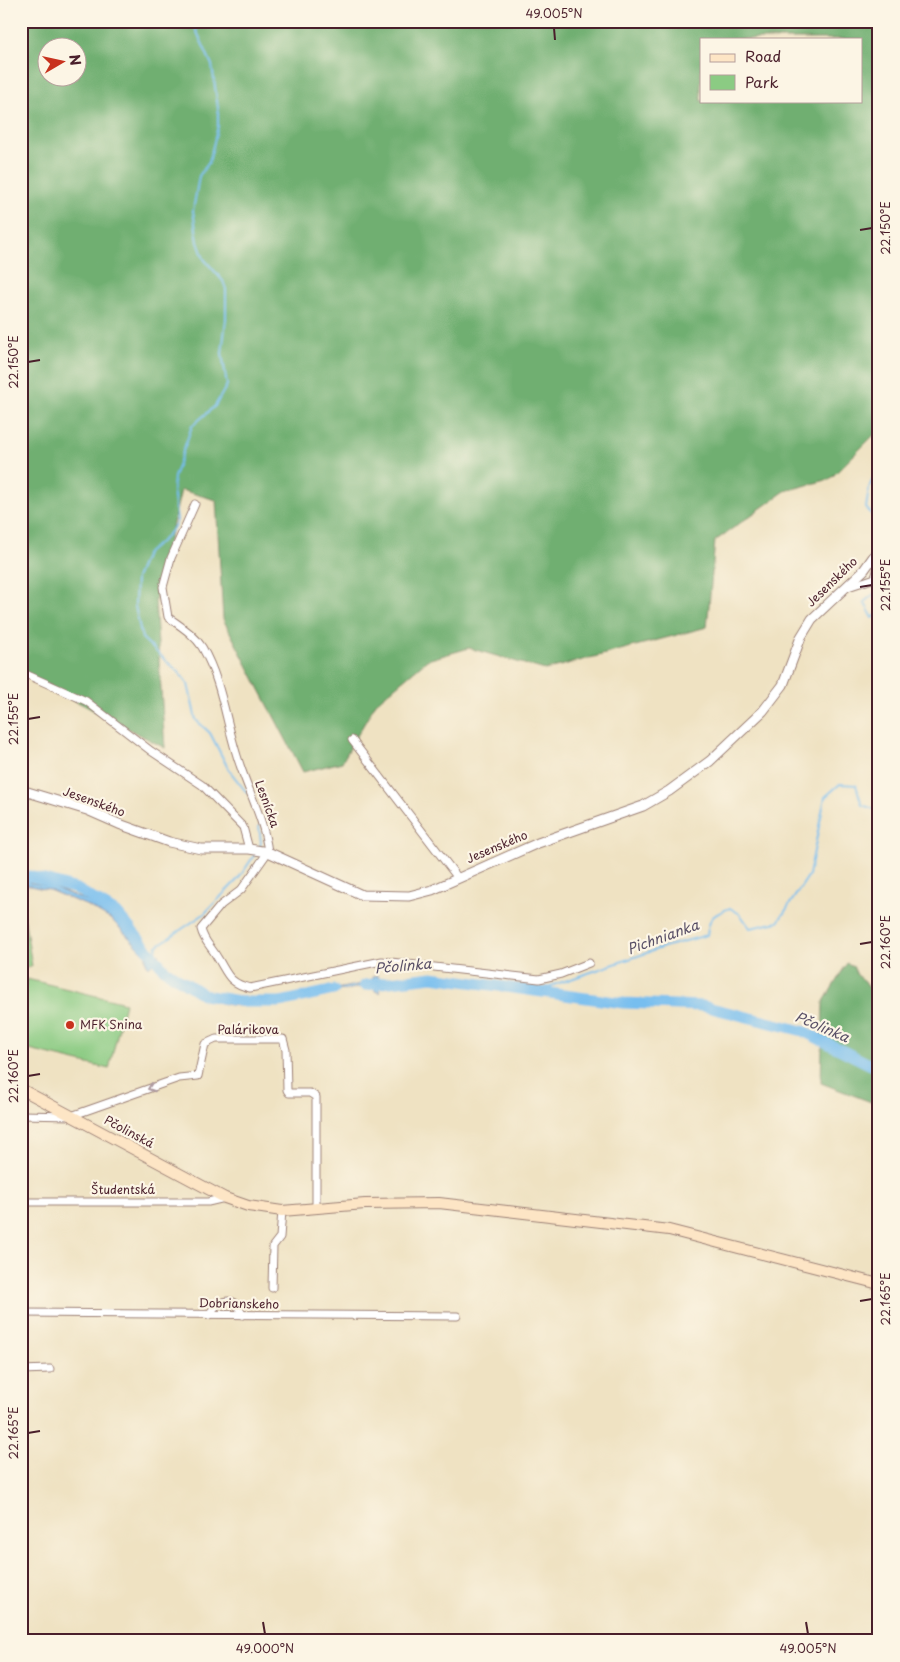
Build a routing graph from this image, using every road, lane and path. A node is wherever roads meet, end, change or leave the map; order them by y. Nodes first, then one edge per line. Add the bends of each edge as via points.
1 (195, 504) dead end
2 (878, 550) edge
3 (877, 578) edge
4 (848, 587) junction
5 (21, 672) edge
6 (352, 740) dead end
7 (21, 790) edge
8 (249, 849) junction
9 (268, 852) junction
10 (458, 878) junction
11 (589, 964) dead end
12 (21, 1089) edge
13 (21, 1115) edge
14 (71, 1116) junction
15 (224, 1198) junction
16 (21, 1202) edge
17 (316, 1208) junction
18 (282, 1212) junction
19 (879, 1284) edge
20 (272, 1288) dead end
21 (21, 1312) edge
22 (209, 1315) junction
23 (243, 1316) junction
24 (457, 1316) dead end
25 (50, 1369) dead end
26 (21, 1370) edge

1 - 9 street, Lesnícka via 171,558 163,587 168,617 195,637 203,649 220,691 240,765 264,824
2 - 3 street
2 - 4 street, Jesenského
3 - 4 street
4 - 10 street, Jesenského via 812,619 801,637 794,662 778,692 763,711 710,761 669,791 634,810 538,843
5 - 8 street via 86,701 151,752 202,785 242,828
6 - 10 street
7 - 8 street, Jesenského via 87,810 169,842 201,849
8 - 9 street, Jesenského
9 - 10 street, Jesenského via 362,895 409,896
9 - 11 street via 241,890 221,905 202,929 203,939 225,974 240,986 250,988 382,961 539,978
12 - 14 main road, Pčolinská
13 - 14 street, Palárikova
14 - 15 main road, Pčolinská
17 -> 14 street, Palárikova via 316,1096 288,1093 283,1039 216,1039 205,1044 198,1076 180,1078
15 - 16 street, Študentská via 208,1202
15 - 18 main road, Pčolinská
17 - 18 main road, Pčolinská
17 - 19 main road, Pčolinská via 439,1203 669,1230
18 - 20 street via 280,1237 273,1246
21 - 22 street, Dobrianskeho
22 - 23 street, Dobrianskeho
22 - 23 street via 221,1302 232,1301
23 - 24 street, Dobrianskeho
25 - 26 street

